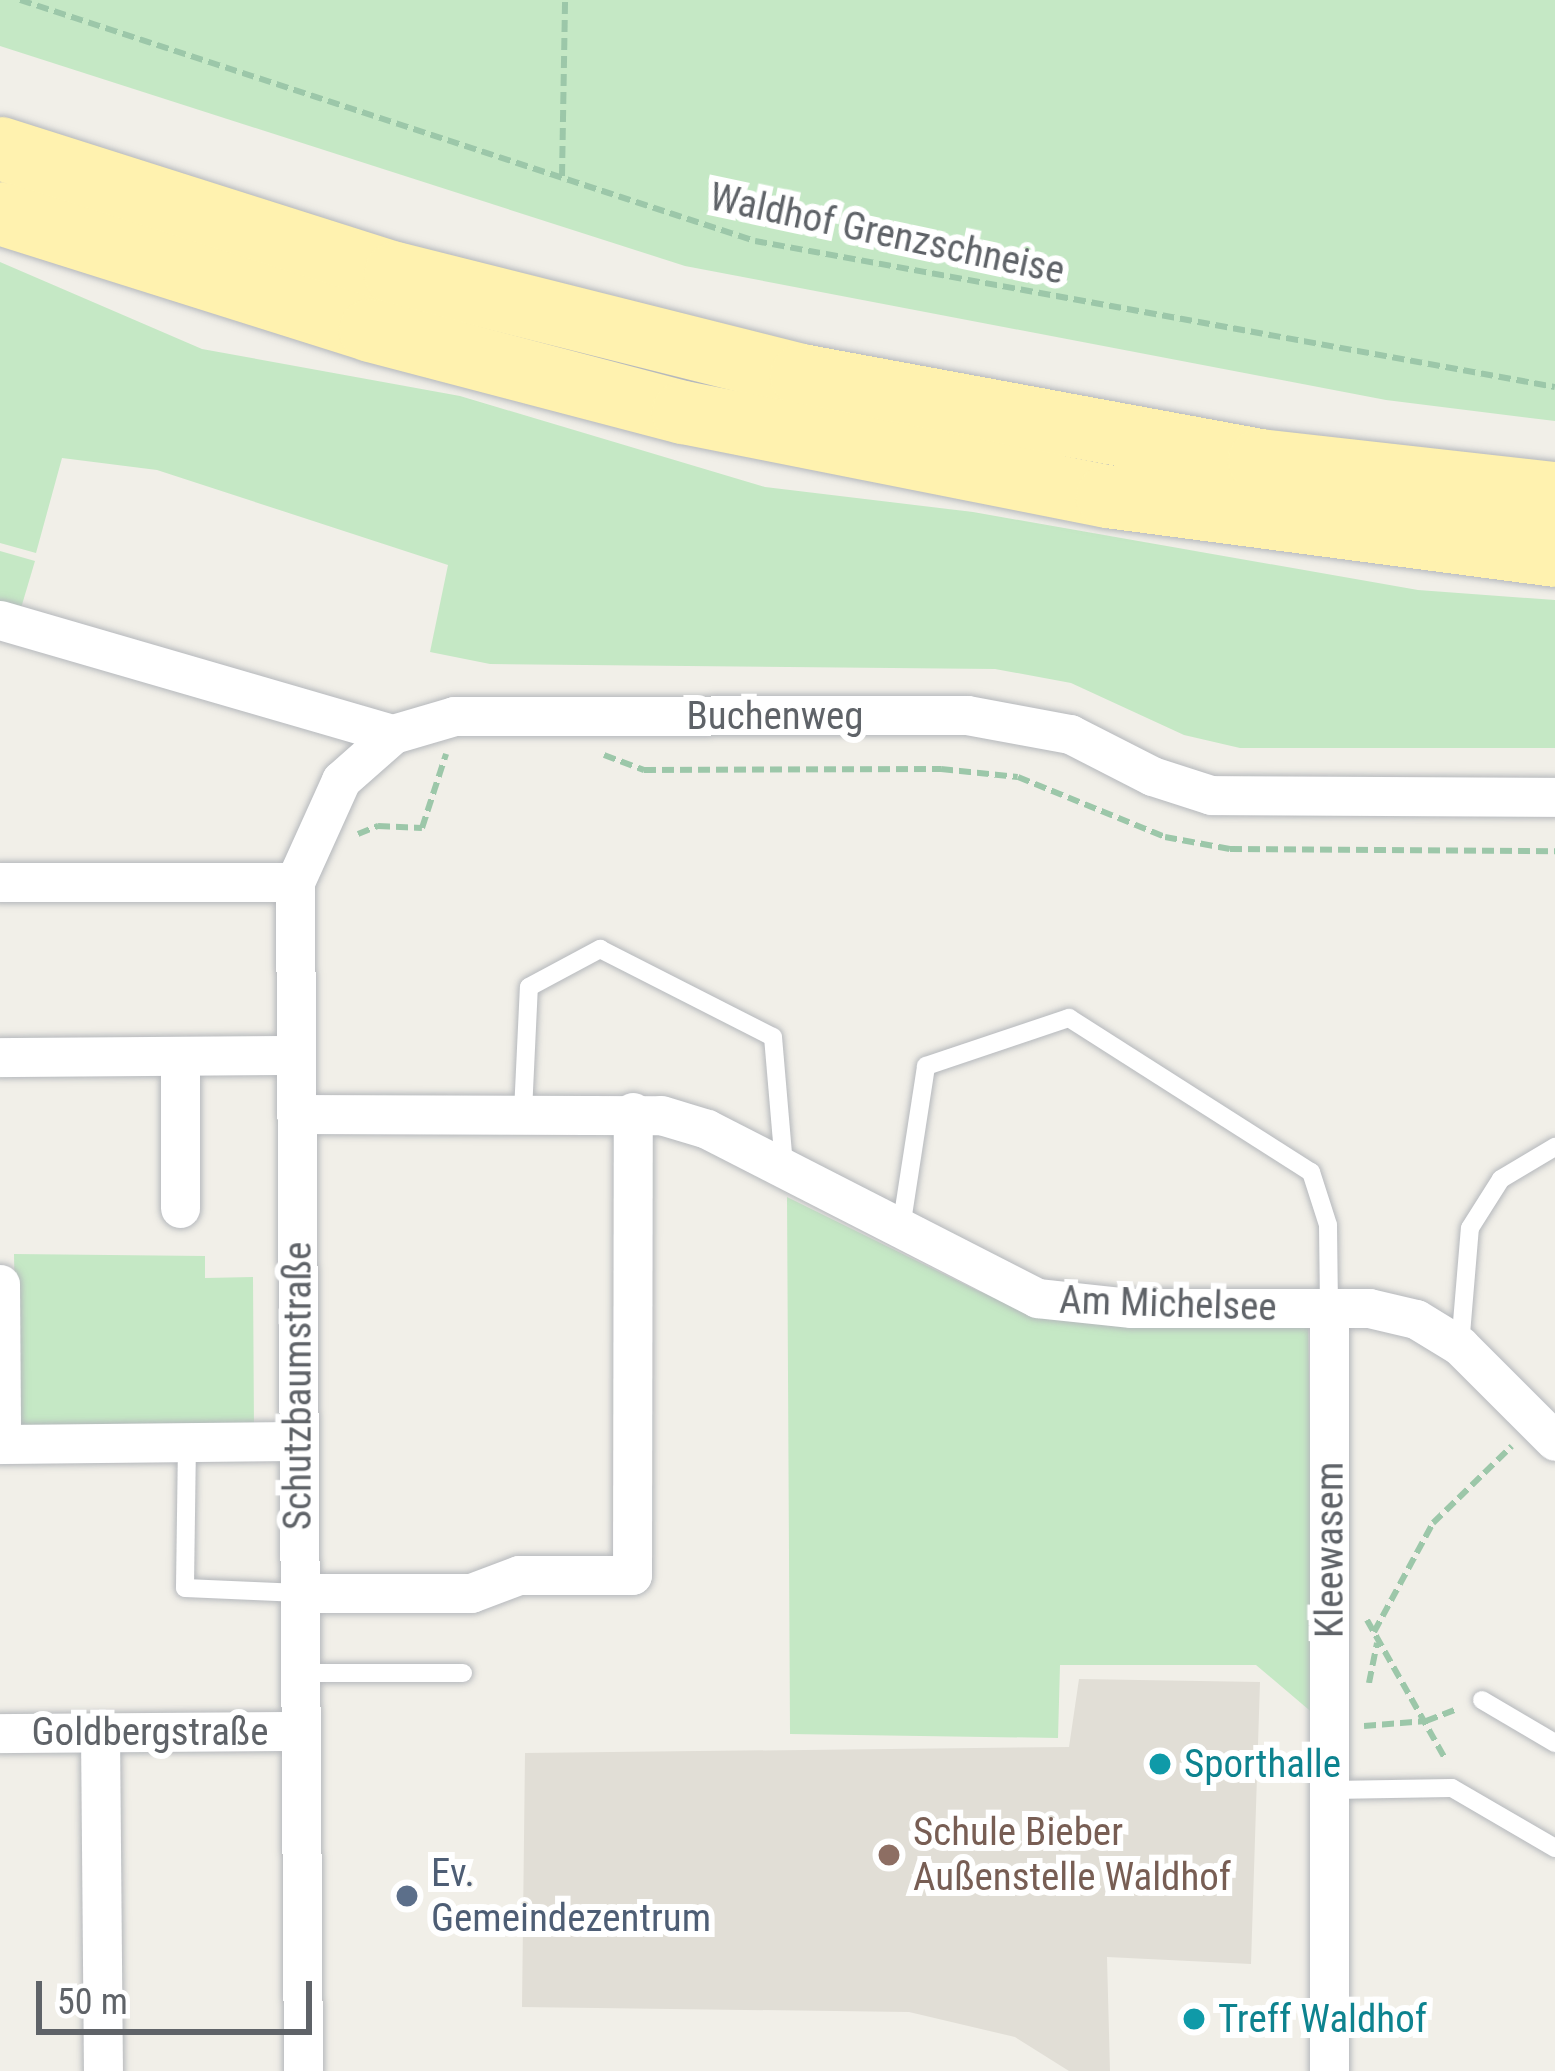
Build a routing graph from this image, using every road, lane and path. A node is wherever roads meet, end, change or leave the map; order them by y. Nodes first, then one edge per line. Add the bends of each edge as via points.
1 (20, 0) edge
2 (565, 0) edge
3 (0, 148) edge
4 (562, 178) junction
5 (0, 213) edge
6 (1555, 388) edge
7 (1555, 493) edge
8 (1555, 555) edge
9 (0, 620) edge
10 (393, 734) junction
11 (448, 748) dead end
12 (590, 749) dead end
13 (1555, 797) edge
14 (348, 843) dead end
15 (1555, 851) edge
16 (0, 882) edge
17 (295, 882) junction
18 (295, 1055) junction
19 (181, 1056) junction
20 (0, 1058) edge
21 (523, 1112) junction
22 (633, 1112) junction
23 (296, 1114) junction
24 (1555, 1148) edge
25 (784, 1170) junction
26 (181, 1208) dead end
27 (900, 1232) junction
28 (0, 1284) edge
29 (1329, 1309) junction
30 (1460, 1346) junction
31 (1546, 1431) edge
32 (298, 1442) junction
33 (187, 1443) junction
34 (0, 1444) edge
35 (1330, 1561) junction
36 (300, 1593) junction
37 (1374, 1632) junction
38 (300, 1673) junction
39 (464, 1673) dead end
40 (1482, 1700) joint
41 (1426, 1721) junction
42 (1331, 1728) junction
43 (300, 1731) junction
44 (100, 1732) junction
45 (0, 1733) edge
46 (1555, 1743) edge
47 (1452, 1788) junction
48 (1331, 1790) junction
49 (1555, 1848) edge
50 (104, 2071) edge
51 (303, 2071) edge
52 (1329, 2071) edge

1 - 4 path, Waldhof Grenzschneise
2 - 4 path
3 - 7 main road via 373,267 801,375 1259,460
4 - 6 path, Waldhof Grenzschneise via 755,241
5 - 8 main road via 370,330 683,412 1107,496
9 - 10 street
10 - 13 street, Buchenweg via 454,716 986,716 1070,734 1211,795
10 - 17 street, Schutzbaumstraße via 341,780
11 - 14 path via 422,828 378,826
12 - 15 path via 644,770 998,773 1200,846
16 - 17 street
17 - 18 street, Schutzbaumstraße
18 - 19 street
18 - 23 street, Schutzbaumstraße
19 - 20 street
19 - 26 street
21 - 22 street, Am Michelsee
21 - 23 street, Am Michelsee
21 - 25 lane via 530,987 599,949 773,1037
22 - 25 street, Am Michelsee via 707,1129
22 - 36 street via 632,1575 519,1575 471,1593
23 - 32 street, Schutzbaumstraße
24 - 30 lane via 1501,1179 1470,1228
25 - 27 street, Am Michelsee
27 - 29 street, Am Michelsee via 1005,1286 1080,1306
27 - 29 lane via 926,1066 1069,1018 1311,1172 1328,1225
28 - 34 street
29 - 30 street, Am Michelsee via 1395,1312
29 - 35 street, Kleewasem
30 - 31 street, Am Michelsee
31 - 37 path via 1433,1523
32 - 33 street
32 - 36 street, Schutzbaumstraße
33 - 34 street
33 - 36 lane via 185,1588
35 - 37 path
35 - 42 street, Kleewasem
36 - 38 street, Schutzbaumstraße
37 - 41 path
38 - 39 lane
38 - 43 street, Schutzbaumstraße
40 - 41 path
40 - 46 lane
41 - 42 path
41 - 47 path
42 - 48 street, Kleewasem
43 - 44 street, Goldbergstraße
43 - 51 street, Schutzbaumstraße
44 - 45 street, Goldbergstraße
44 - 50 street
47 - 48 lane
47 - 49 lane
48 - 52 street, Kleewasem

